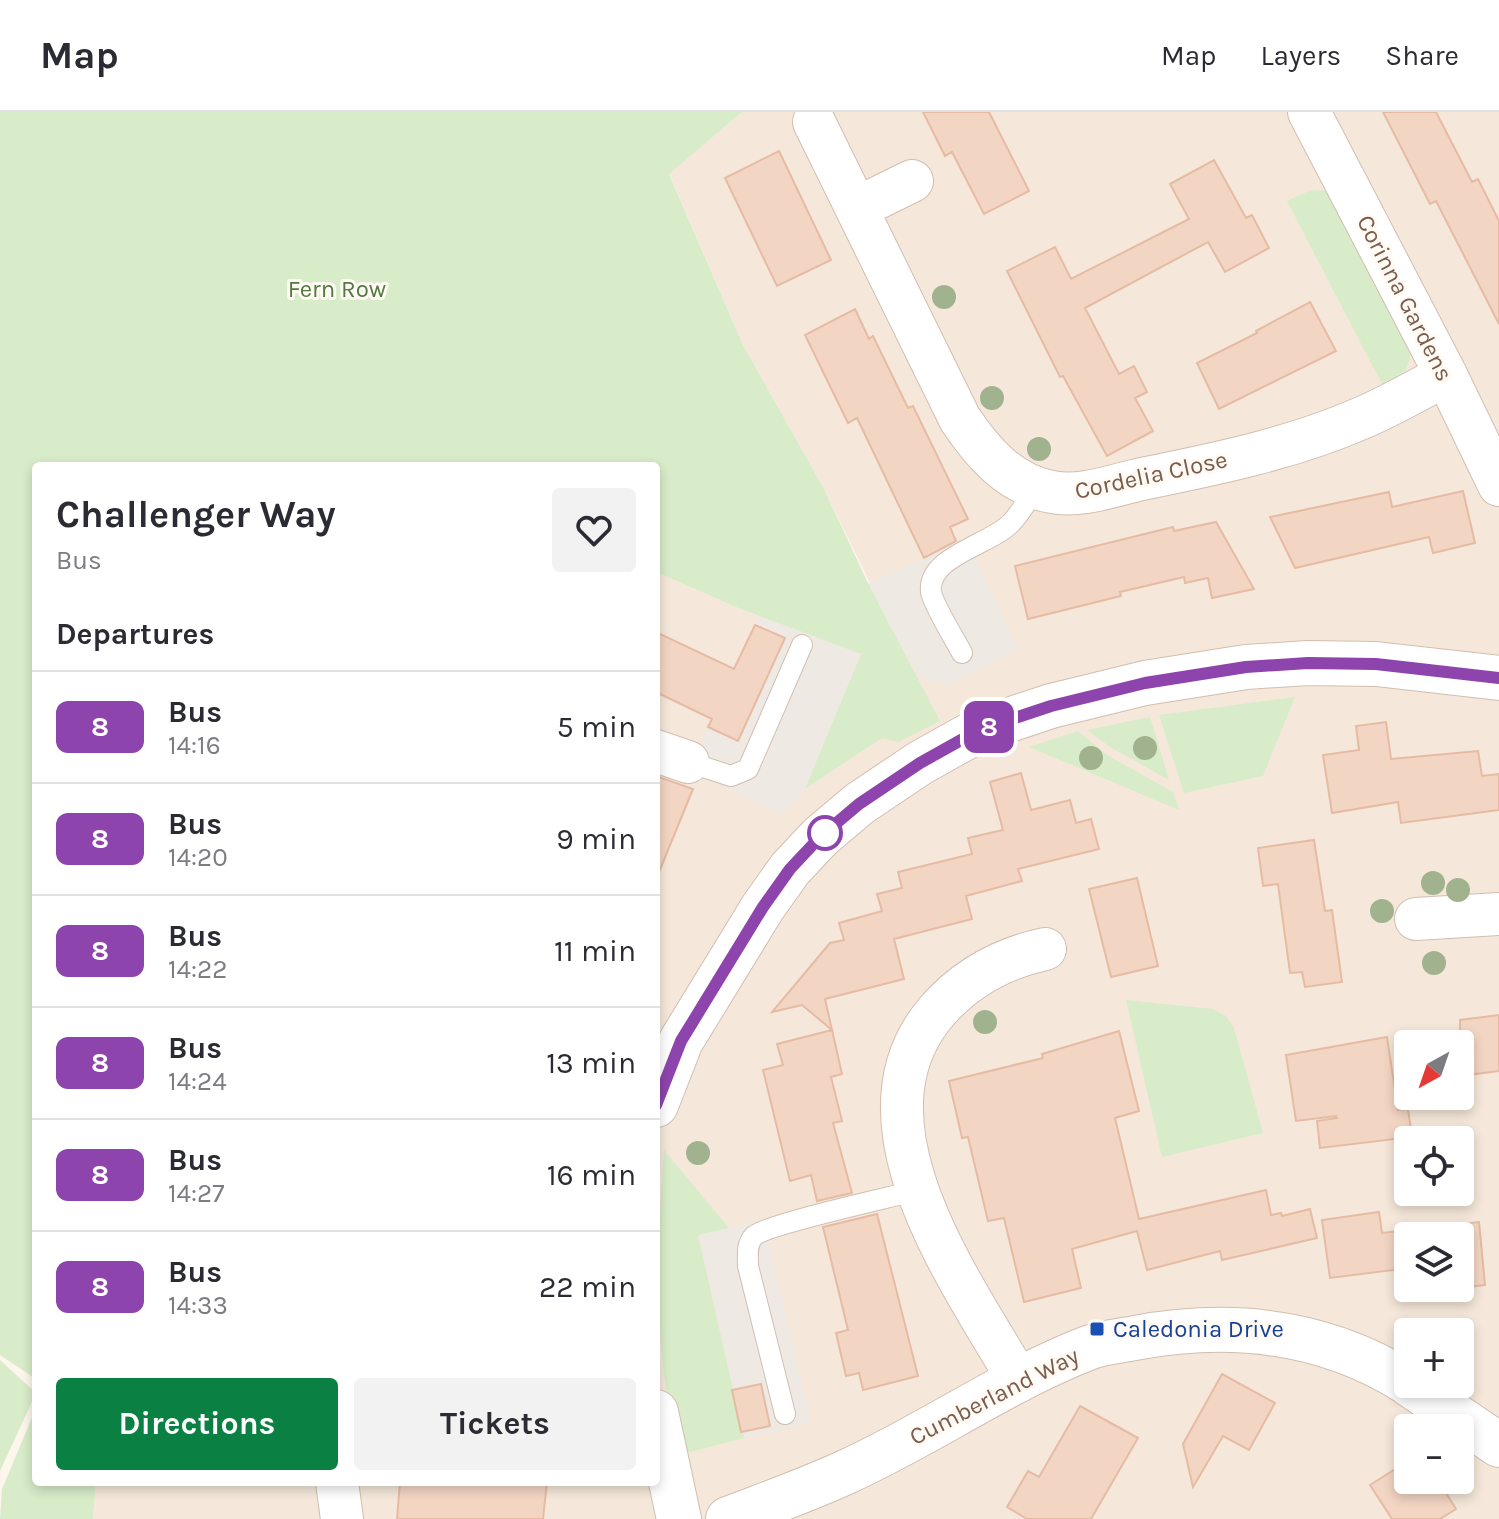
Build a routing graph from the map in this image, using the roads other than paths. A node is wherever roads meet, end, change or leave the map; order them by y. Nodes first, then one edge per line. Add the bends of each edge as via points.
1 (1309, 112) edge
2 (814, 122) dead end
3 (912, 181) dead end
4 (857, 208) junction
5 (1446, 375) junction
6 (1499, 485) edge
7 (1036, 488) junction
8 (802, 645) dead end
9 (962, 653) dead end
10 (1499, 678) edge
11 (672, 757) edge
12 (1499, 914) edge
13 (1416, 919) dead end
14 (1045, 949) dead end
15 (660, 1095) edge
16 (918, 1190) junction
17 (1394, 1375) edge
18 (1019, 1381) junction
19 (1429, 1398) edge
20 (785, 1414) dead end
21 (660, 1431) edge
22 (1499, 1445) edge
23 (338, 1486) edge
24 (342, 1519) edge
25 (679, 1519) edge
26 (728, 1519) edge

1 - 5 street, Corinna Gardens
2 - 4 street, Cordelia Close
3 - 4 street
4 - 7 street, Cordelia Close via 978,448 1010,475
5 - 6 street, Corinna Gardens
5 - 7 street, Cordelia Close via 1364,418 1226,461 1079,493
7 - 9 lane via 1011,523 943,563 933,577 931,594
8 - 11 lane via 748,769 731,776
10 - 15 street via 1376,664 1246,667 1145,683 979,730 859,804 790,869 681,1041
12 - 13 street
14 - 16 street via 1013,956 982,972 948,998 924,1026 903,1076 901,1118
16 - 18 street via 942,1250
16 - 20 lane via 755,1235 748,1247 748,1266
17 - 18 street, Cumberland Way via 1319,1341 1247,1329 1172,1331 1090,1347
18 - 26 street, Cumberland Way via 846,1472
19 - 22 street, Cumberland Way
21 - 25 street
23 - 24 street

